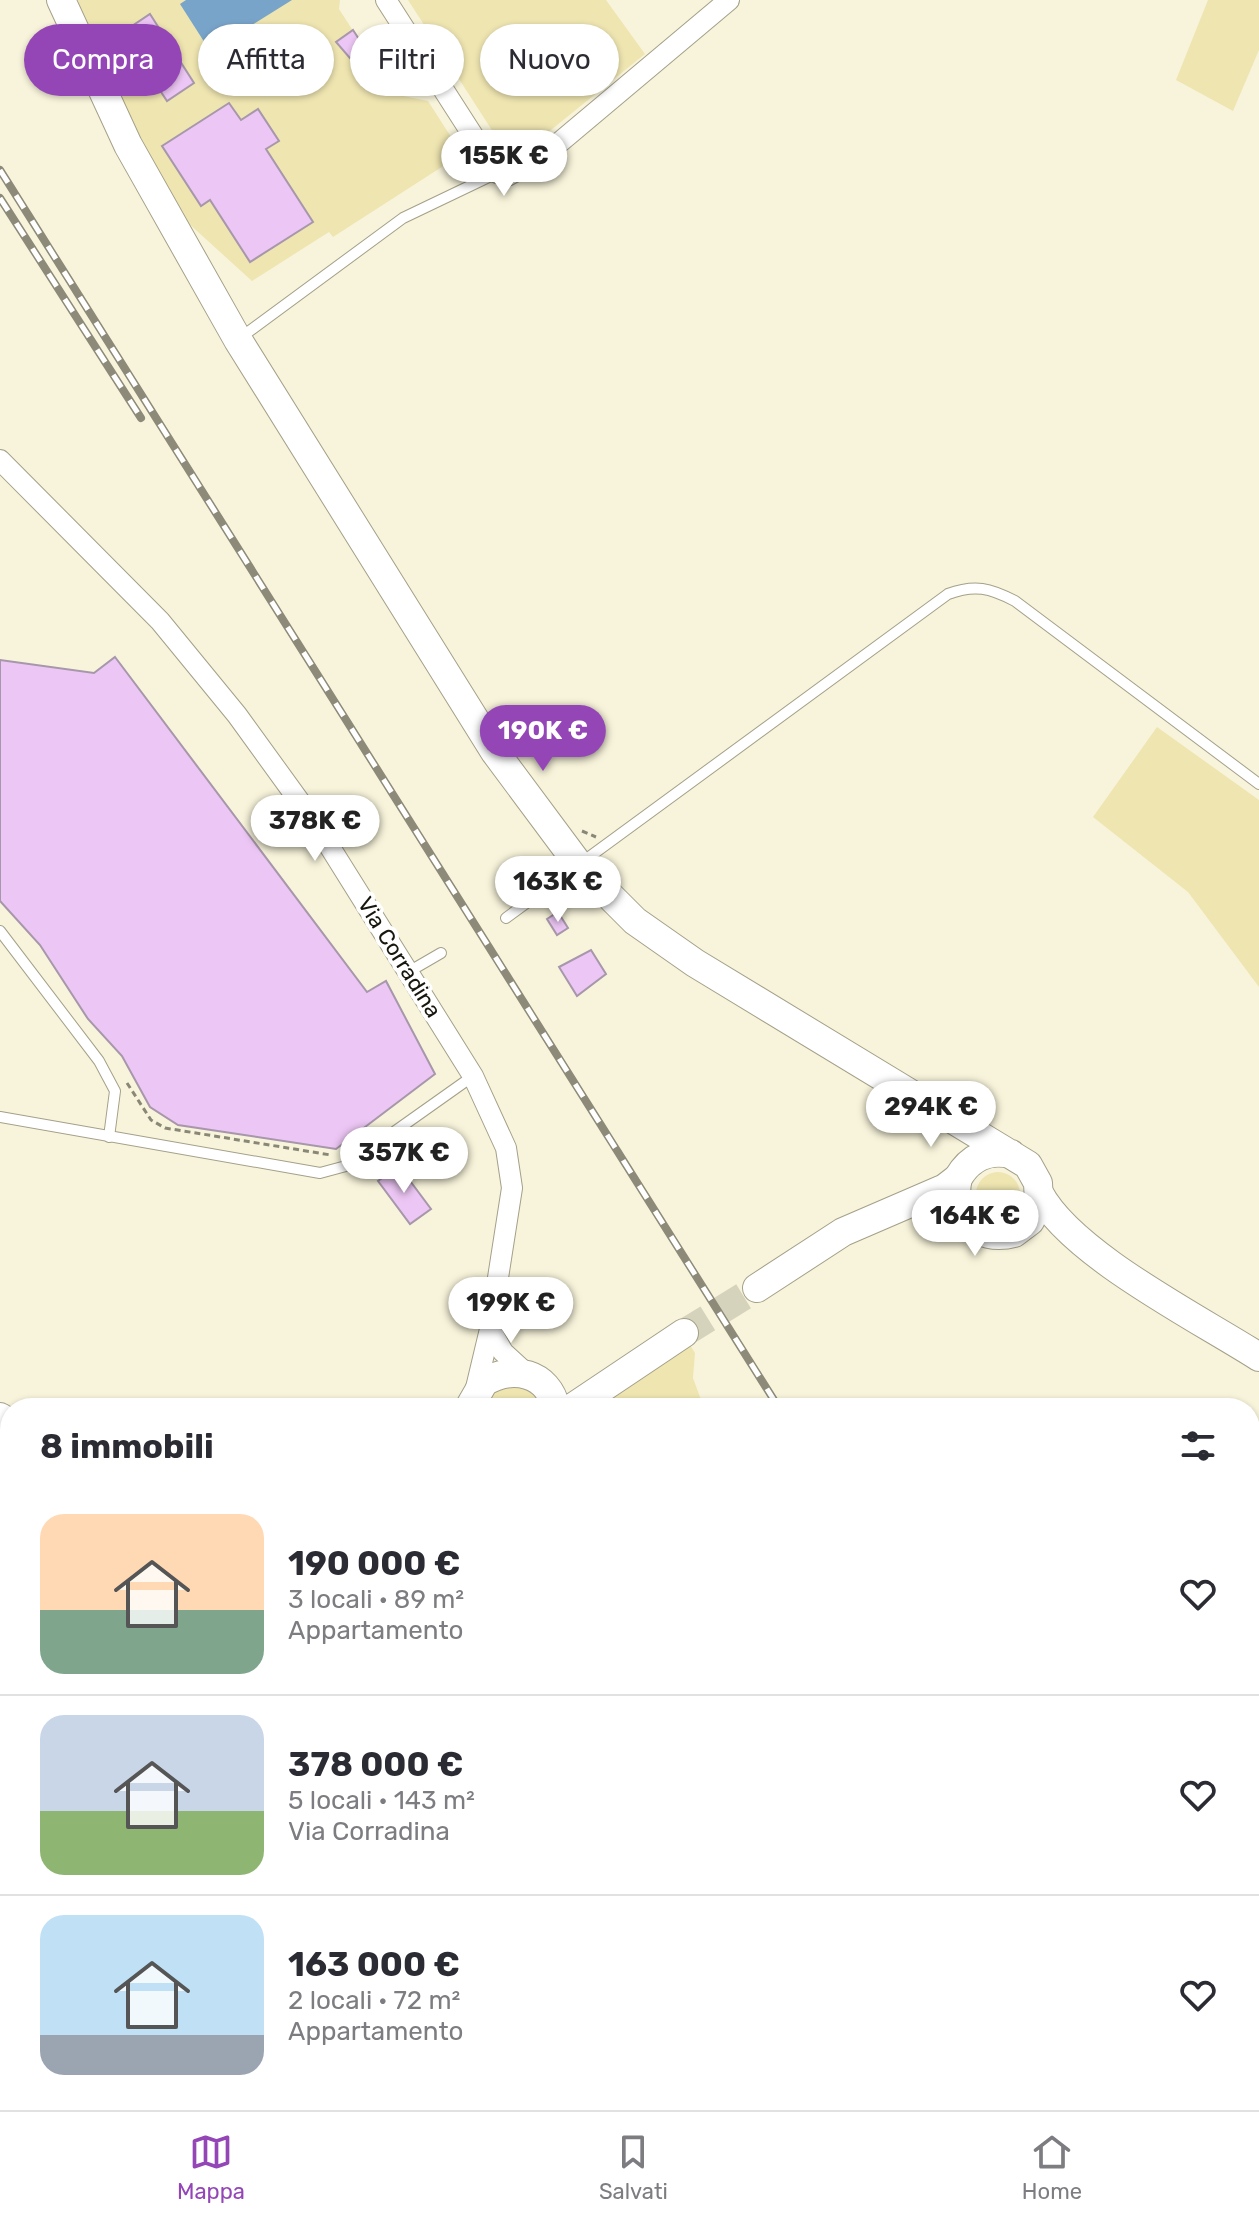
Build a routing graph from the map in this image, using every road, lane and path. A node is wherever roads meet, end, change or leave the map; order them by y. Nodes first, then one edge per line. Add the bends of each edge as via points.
1 (61, 0) edge
2 (386, 0) edge
3 (729, 0) edge
4 (497, 173) junction
5 (238, 340) junction
6 (0, 460) edge
7 (1259, 784) edge
8 (570, 827) dead end
9 (603, 845) junction
10 (579, 865) junction
11 (506, 918) dead end
12 (0, 931) edge
13 (441, 953) dead end
14 (410, 971) junction
15 (473, 1076) junction
16 (127, 1082) dead end
17 (941, 1114) junction
18 (0, 1117) edge
19 (109, 1137) junction
20 (1011, 1154) junction
21 (340, 1157) dead end
22 (961, 1174) junction
23 (1039, 1193) junction
24 (894, 1210) junction
25 (963, 1218) junction
26 (1014, 1233) junction
27 (1096, 1254) junction
28 (757, 1288) tunnel mouth
29 (490, 1329) junction
30 (684, 1333) tunnel mouth
31 (1259, 1357) edge
32 (535, 1378) junction
33 (609, 1380) junction
34 (472, 1398) edge
35 (475, 1398) edge
36 (549, 1398) edge
37 (585, 1398) edge

1 - 5 main road via 128,145
2 - 4 street
3 - 4 street via 541,158 514,174
4 - 5 lane via 403,218
5 - 10 main road via 495,752
6 - 14 street, Via Corradina via 160,621 237,715 306,809
7 - 9 lane via 1015,601 990,588 969,586 948,594
8 - 9 path via 594,834
9 - 10 lane
10 - 11 lane
10 - 17 main road via 635,921 695,963
12 - 19 lane via 99,1061 115,1091
13 - 14 lane
14 - 15 street, Via Corradina
15 - 19 lane via 332,1172 305,1172
15 - 29 street, Via Corradina via 506,1148 512,1188
16 - 21 path via 151,1120 165,1128
17 - 20 main road
17 - 22 main road via 957,1141
18 - 19 lane
20 - 22 main road via 989,1152
20 - 23 main road via 1034,1173
22 - 24 main road
22 - 25 main road via 955,1199
23 - 26 main road via 1035,1212
23 - 27 main road via 1067,1232
24 - 25 main road
24 - 28 main road via 843,1232
25 - 26 main road via 986,1234
26 - 27 main road via 1065,1240
27 - 31 main road
29 - 32 street via 503,1352
29 - 34 street, Via Corradina
30 - 33 main road
32 - 33 main road via 575,1390
32 - 35 main road via 497,1374
32 - 36 main road
33 - 37 main road

